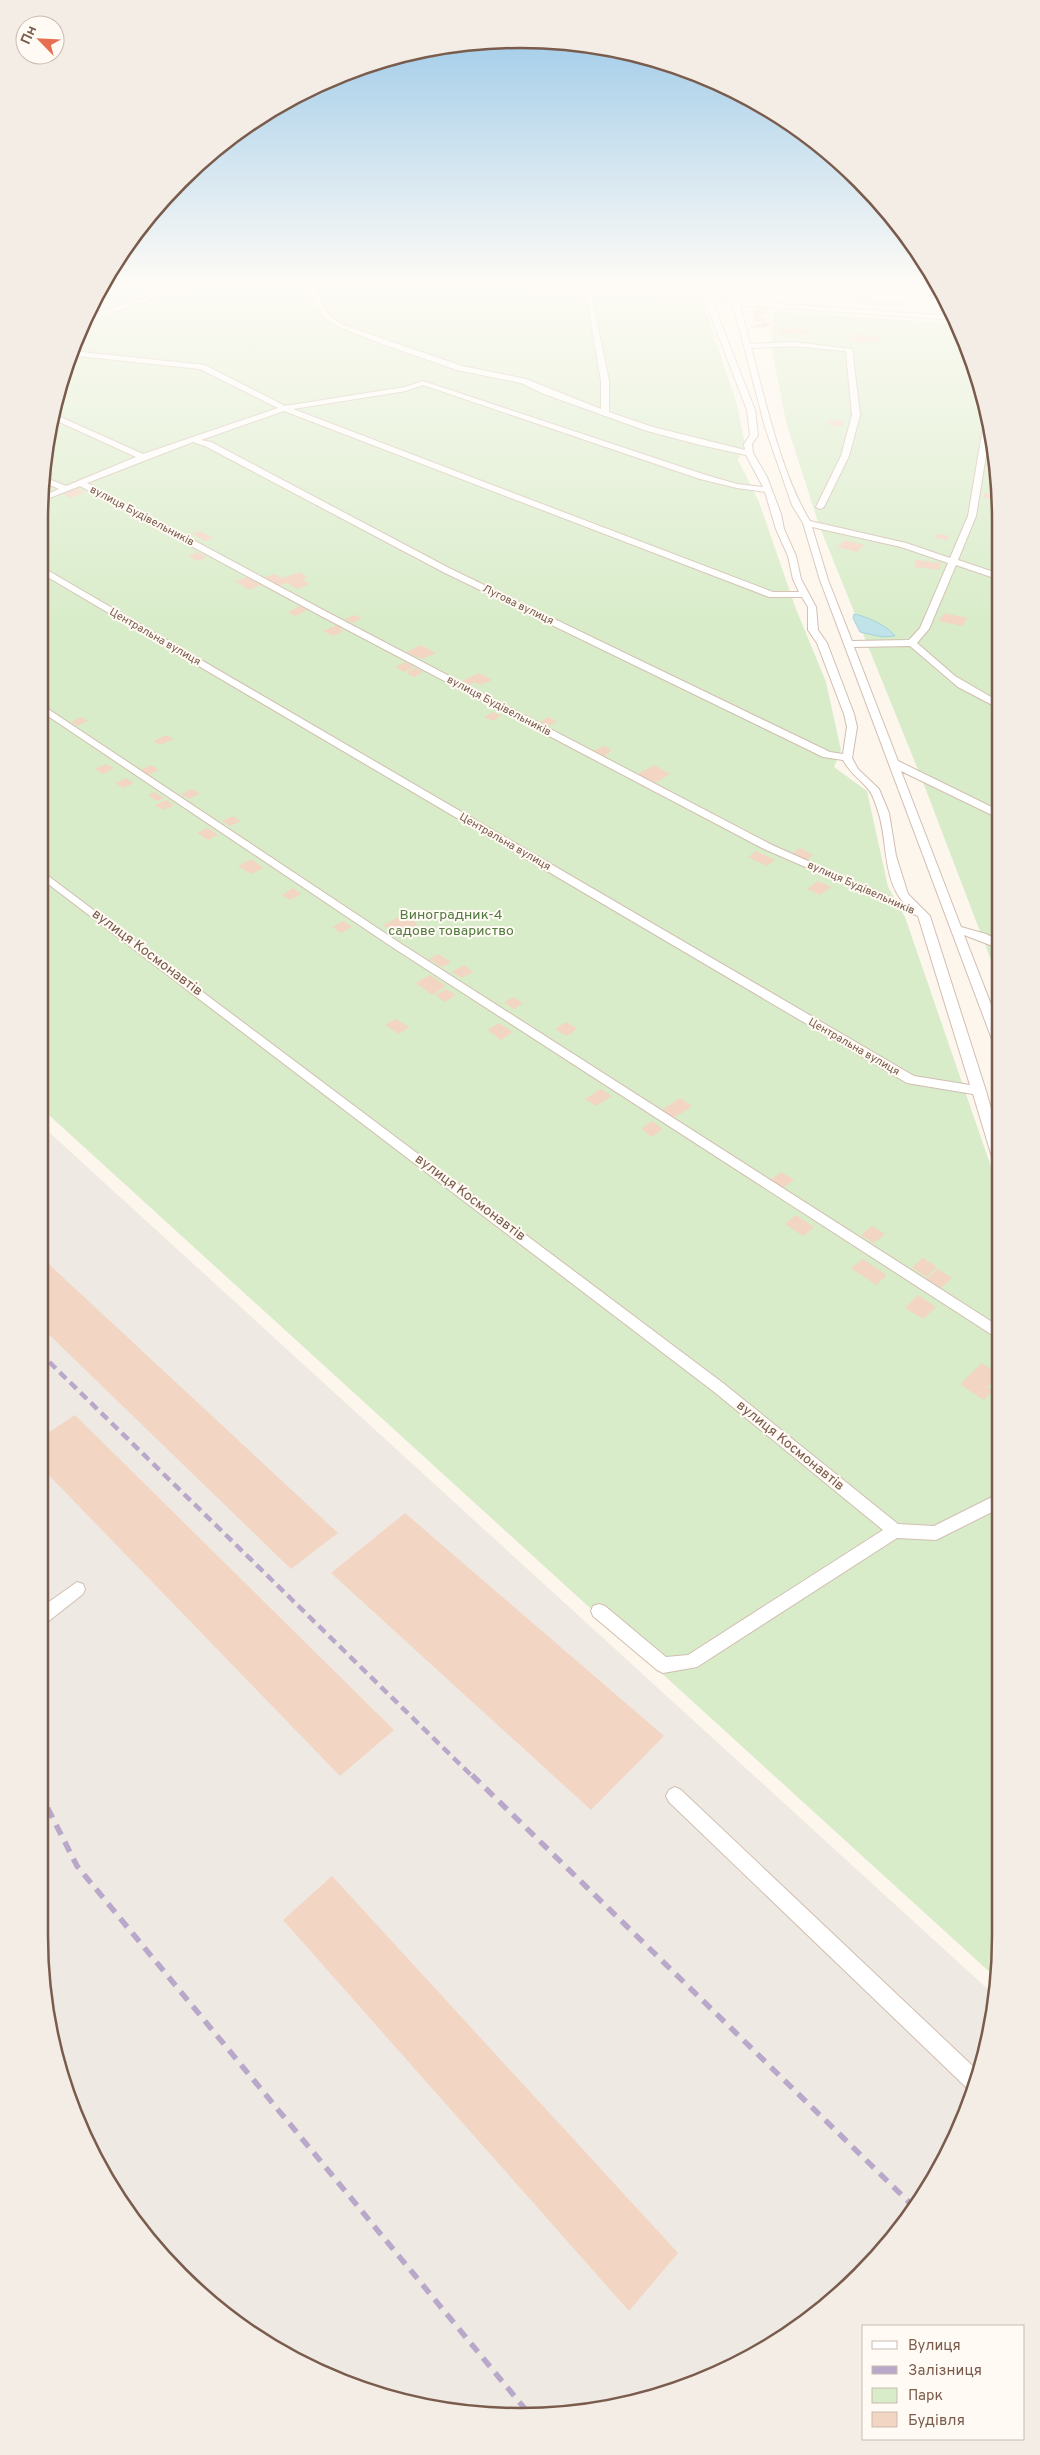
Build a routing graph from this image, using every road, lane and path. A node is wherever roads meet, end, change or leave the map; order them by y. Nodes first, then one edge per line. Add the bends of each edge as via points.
1 (267, 400) edge
2 (338, 400) edge
3 (472, 400) edge
4 (571, 400) edge
5 (605, 400) edge
6 (747, 400) edge
7 (761, 400) edge
8 (854, 400) edge
9 (284, 408) junction
10 (605, 413) junction
11 (59, 419) edge
12 (194, 440) junction
13 (985, 440) edge
14 (749, 453) junction
15 (143, 457) junction
16 (50, 482) edge
17 (81, 483) junction
18 (66, 489) junction
19 (768, 490) junction
20 (49, 496) edge
21 (820, 507) dead end
22 (807, 523) junction
23 (953, 560) junction
24 (48, 574) edge
25 (992, 574) edge
26 (805, 594) junction
27 (912, 643) junction
28 (848, 644) junction
29 (992, 701) edge
30 (48, 712) edge
31 (847, 758) junction
32 (893, 763) junction
33 (992, 811) edge
34 (48, 879) edge
35 (924, 916) junction
36 (957, 929) junction
37 (992, 942) edge
38 (992, 1023) edge
39 (980, 1091) junction
40 (992, 1133) edge
41 (992, 1330) edge
42 (992, 1504) edge
43 (895, 1531) junction
44 (77, 1589) dead end
45 (48, 1611) edge
46 (599, 1611) dead end
47 (675, 1796) dead end
48 (970, 2077) edge

1 - 9 lane
2 - 9 lane
3 - 19 lane via 703,477
4 - 10 lane
5 - 10 lane
6 - 14 lane via 754,435 748,444
7 - 22 lane via 796,505
8 - 21 lane via 856,414 845,456
9 - 12 lane
9 - 26 lane via 772,595
10 - 14 lane via 675,436
11 - 15 lane
12 - 15 lane
12 - 31 lane, Лугова вулиця via 208,444 446,570 827,755
13 - 23 lane via 972,516
14 - 19 lane
15 - 17 lane
16 - 18 lane
17 - 18 lane
17 - 35 lane, вулиця Будівельників via 768,847
18 - 20 lane
19 - 26 lane via 797,579
22 - 23 lane
22 - 28 lane
23 - 25 lane
23 - 27 lane via 924,629
24 - 39 lane, Центральна вулиця via 911,1080
26 - 31 lane via 812,607 813,630 822,643 849,714 852,727
27 - 28 lane
27 - 29 lane via 949,678
28 - 32 lane
30 - 41 lane via 405,951
31 - 35 lane via 854,771 874,789 884,813 891,856 903,895
32 - 33 lane
32 - 36 lane
34 - 43 lane, вулиця Космонавтів via 718,1387
35 - 39 lane
36 - 37 lane
36 - 38 lane
39 - 40 lane
42 - 43 lane via 936,1533
43 - 46 lane via 691,1662 663,1665
44 - 45 lane
47 - 48 lane

